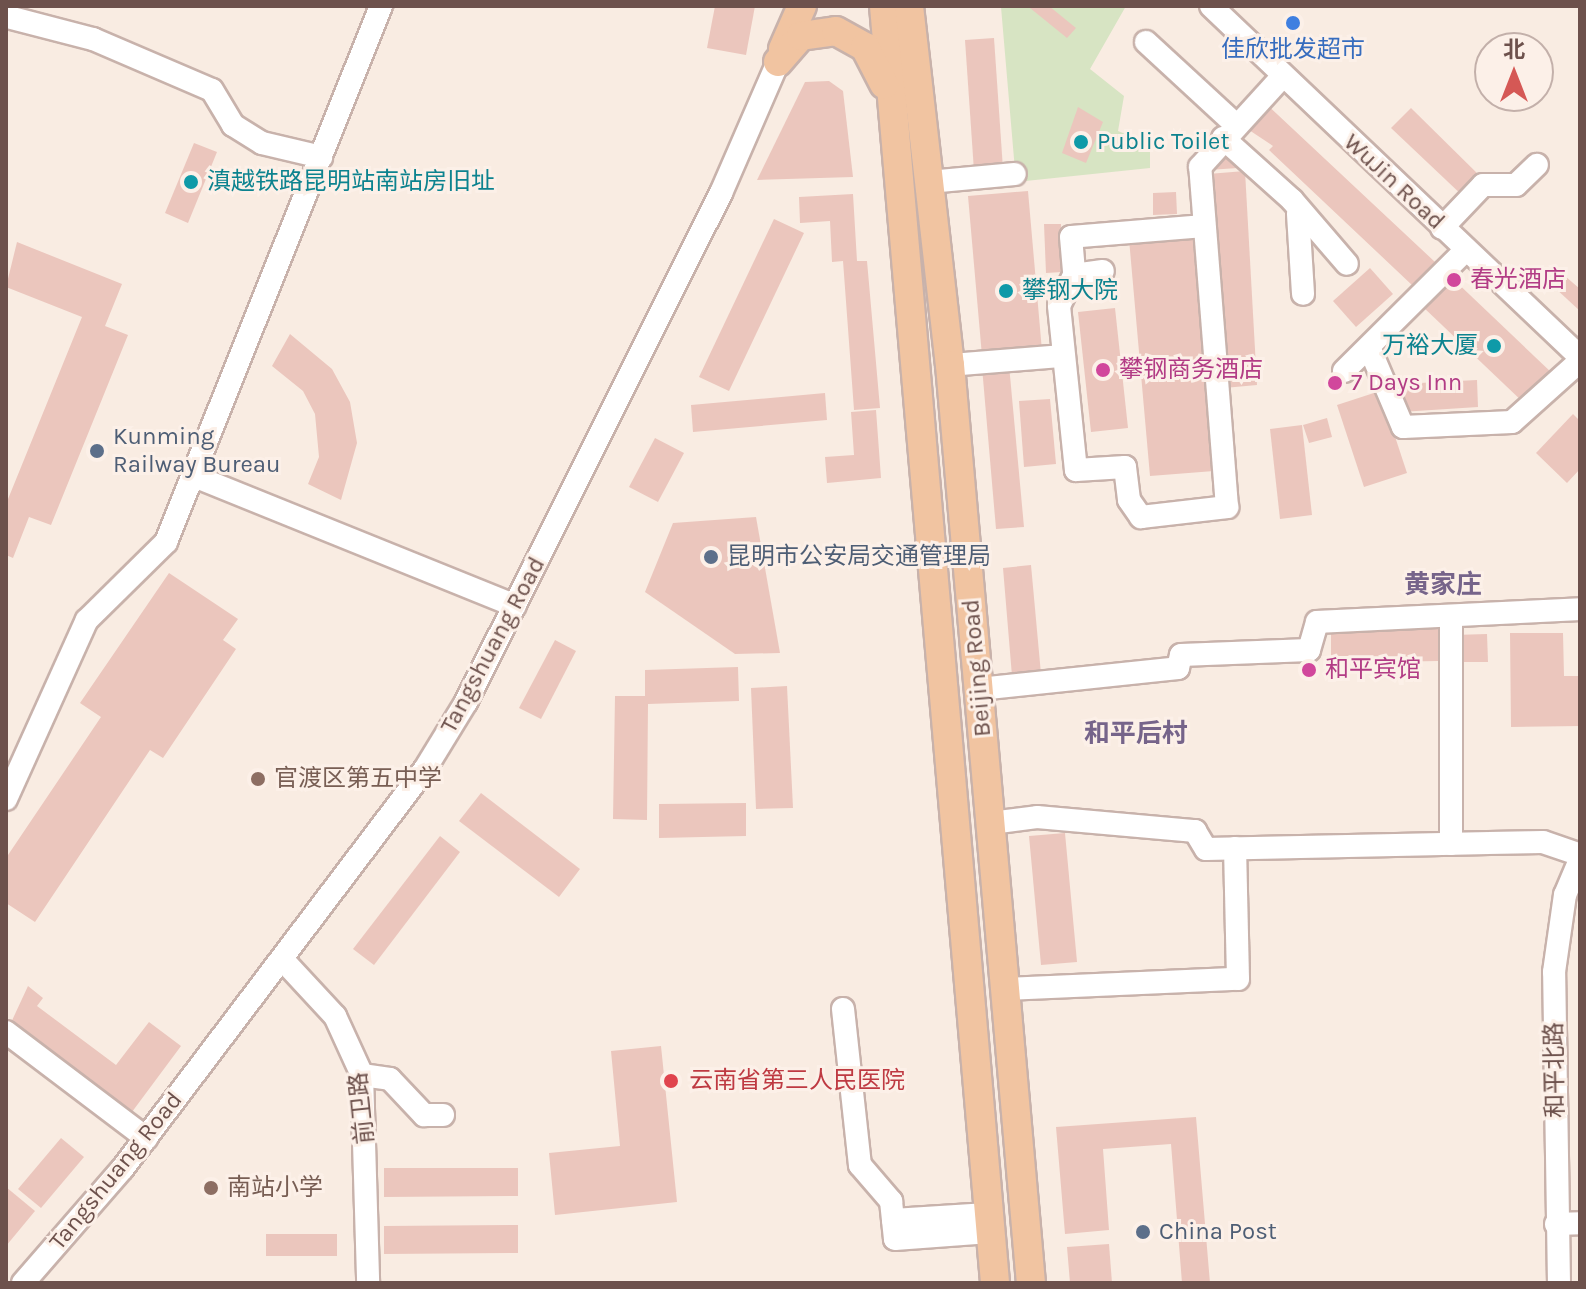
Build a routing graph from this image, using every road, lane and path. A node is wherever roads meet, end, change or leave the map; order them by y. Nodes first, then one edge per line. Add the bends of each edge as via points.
1 (381, 6) edge
2 (802, 6) edge
3 (884, 6) edge
4 (909, 6) edge
5 (1211, 6) edge
6 (9, 15) edge
7 (1146, 42) dead end
8 (778, 62) junction
9 (1282, 77) junction
10 (892, 107) junction
11 (1230, 131) junction
12 (321, 157) junction
13 (1537, 165) dead end
14 (1015, 174) dead end
15 (929, 182) junction
16 (1298, 214) junction
17 (1204, 226) junction
18 (1442, 228) junction
19 (1466, 250) junction
20 (1347, 264) dead end
21 (1103, 271) dead end
22 (1074, 275) junction
23 (1303, 294) dead end
24 (1369, 347) junction
25 (1062, 356) junction
26 (1580, 359) edge
27 (950, 365) junction
28 (1344, 371) dead end
29 (194, 476) junction
30 (515, 606) junction
31 (1580, 609) edge
32 (1451, 620) junction
33 (979, 689) junction
34 (6, 799) edge
35 (991, 823) junction
36 (1451, 844) junction
37 (1235, 848) junction
38 (1580, 858) edge
39 (282, 959) junction
40 (1005, 989) junction
41 (843, 1009) dead end
42 (6, 1032) edge
43 (362, 1075) junction
44 (443, 1115) dead end
45 (146, 1138) junction
46 (989, 1223) junction
47 (1580, 1223) edge
48 (1556, 1224) junction
49 (23, 1283) edge
50 (368, 1283) edge
51 (995, 1283) edge
52 (1031, 1283) edge
53 (1559, 1283) edge

1 - 12 street
2 - 8 main road
3 - 10 main road, Beijing Road
4 - 15 main road, Beijing Road
5 - 9 street, WuJin Road
6 - 12 street via 93,39 212,90 233,125 262,143
7 - 11 street
8 - 10 main road via 801,36 847,34 871,57
8 - 30 street, Tangshuang Road via 721,193
9 - 11 street
9 - 18 street, WuJin Road
10 - 46 main road, Beijing Road
11 - 16 street via 1292,200
11 - 17 street via 1200,167
12 - 29 street
13 - 18 street via 1516,185 1483,185
14 - 15 street
15 - 27 main road, Beijing Road
16 - 20 street
16 - 23 street
17 - 22 street via 1071,237
17 - 25 street via 1227,507 1141,517 1129,500 1125,467 1076,470
18 - 19 street, WuJin Road
19 - 24 street
19 - 26 street, WuJin Road
21 - 22 street
22 - 25 street via 1059,306
24 - 26 street via 1403,427 1512,422
24 - 28 street
25 - 27 street
27 - 33 main road, Beijing Road
29 - 30 street
29 - 34 street via 166,542 87,620
30 - 39 street, Tangshuang Road via 425,769
31 - 32 street
32 - 33 street via 1317,622 1309,650 1181,655 1178,668
32 - 36 street
33 - 35 main road, Beijing Road
35 - 37 street via 1037,817 1130,824 1195,831 1206,849
35 - 40 main road, Beijing Road
36 - 37 street
36 - 38 street via 1543,842
37 - 40 street via 1238,979
38 - 48 street, 和平北路 via 1565,895 1554,972
39 - 43 street, 前卫路 via 335,1016
39 - 45 street, Tangshuang Road
40 - 52 main road, Beijing Road
41 - 46 street via 860,1165 891,1201 894,1230
42 - 45 street
43 - 44 street via 390,1079 424,1115
43 - 50 street, 前卫路
45 - 49 street, Tangshuang Road
46 - 51 main road, Beijing Road
47 - 48 street
48 - 53 street, 和平北路

